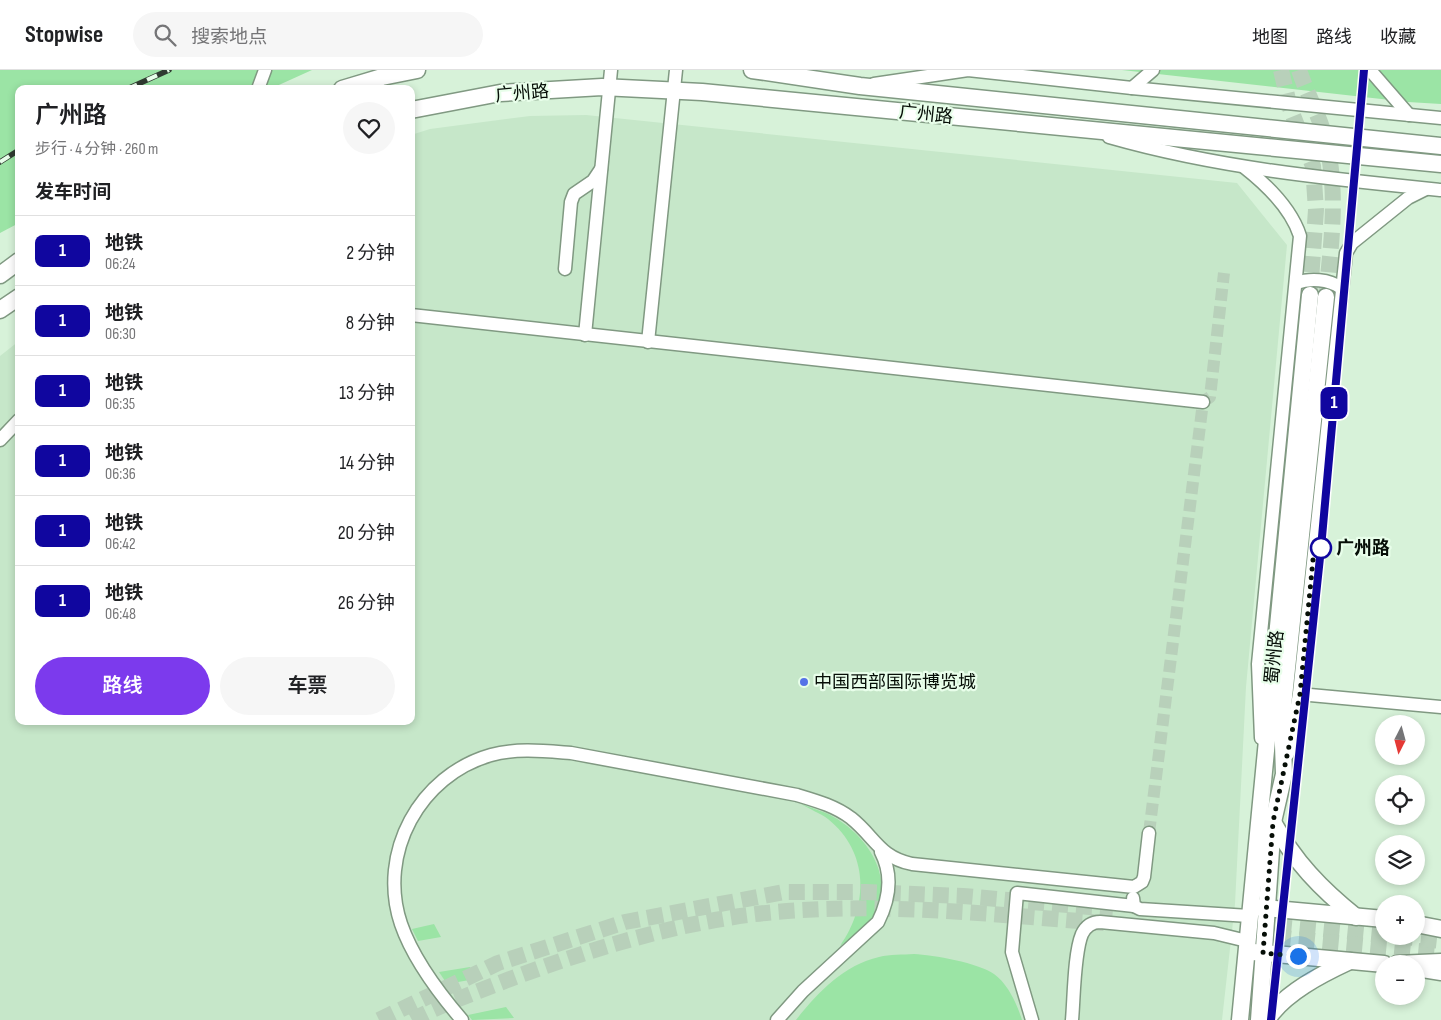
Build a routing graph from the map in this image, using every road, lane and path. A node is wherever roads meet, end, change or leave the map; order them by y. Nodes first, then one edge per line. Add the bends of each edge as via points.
1 (265, 70) edge
2 (417, 70) edge
3 (611, 70) edge
4 (676, 70) edge
5 (752, 70) edge
6 (1154, 70) edge
7 (1370, 70) edge
8 (259, 85) edge
9 (355, 85) edge
10 (860, 86) junction
11 (610, 88) junction
12 (1132, 88) junction
13 (675, 90) junction
14 (415, 109) edge
15 (1409, 115) junction
16 (1441, 118) edge
17 (1080, 128) junction
18 (1441, 146) edge
19 (1441, 164) edge
20 (1244, 167) junction
21 (602, 169) junction
22 (1426, 189) junction
23 (1441, 190) edge
24 (15, 264) edge
25 (565, 269) dead end
26 (0, 275) edge
27 (1296, 283) junction
28 (1341, 288) junction
29 (15, 300) edge
30 (0, 310) edge
31 (415, 315) edge
32 (585, 335) junction
33 (648, 342) junction
34 (1203, 402) dead end
35 (15, 424) edge
36 (0, 440) edge
37 (1300, 694) junction
38 (1441, 708) edge
39 (1284, 774) junction
40 (1262, 776) junction
41 (1273, 822) junction
42 (1149, 833) tunnel mouth
43 (879, 849) junction
44 (912, 864) junction
45 (1134, 887) junction
46 (889, 889) junction
47 (1139, 902) junction
48 (1255, 910) junction
49 (1356, 917) junction
50 (1375, 918) edge
51 (1425, 920) edge
52 (1441, 920) edge
53 (1425, 926) edge
54 (1441, 929) edge
55 (1246, 946) junction
56 (1263, 953) junction
57 (1351, 960) junction
58 (1441, 962) edge
59 (1375, 963) edge
60 (1425, 963) edge
61 (1425, 971) edge
62 (1441, 974) edge
63 (462, 1020) edge
64 (777, 1020) edge
65 (1032, 1020) edge
66 (1072, 1020) edge
67 (1240, 1020) edge
68 (1259, 1020) edge
69 (1267, 1020) edge

1 - 8 street
2 - 9 main road
3 - 11 street
4 - 13 street
5 - 10 main road, 广州路
6 - 12 street
7 - 15 street
10 - 12 street via 968,70
10 - 18 main road, 广州路
11 - 13 main road, 广州路
11 - 14 main road, 广州路 via 500,93
11 - 21 street
12 - 15 street
13 - 17 main road, 广州路
13 - 33 street
15 - 16 street
17 - 19 main road, 广州路
17 - 20 street via 1151,149
20 - 22 street
20 - 27 street via 1283,205 1296,224 1300,236
21 - 25 street via 593,181 574,194
21 - 32 street
22 - 23 street
22 - 28 street via 1408,198 1352,243 1346,253
24 - 26 main road
27 - 28 street via 1319,281 1334,283
27 - 40 street via 1258,664
28 - 37 street
29 - 30 main road
31 - 32 street
32 - 33 street
33 - 34 street
35 - 36 street
37 - 38 street
37 - 39 street
39 - 40 main road, 蜀州路 via 1282,716 1318,296
39 - 41 main road, 蜀州路
40 - 48 main road, 蜀州路
41 - 48 main road, 蜀州路
41 - 49 main road via 1286,846 1323,890
42 - 45 street via 1144,877
43 - 44 street via 896,860
43 - 46 street via 888,868
43 - 63 street via 866,832 840,811 774,789 570,753 534,750 491,755 468,764 431,790 412,813 399,846 395,868 397,905 406,939
44 - 45 street
44 - 46 street via 895,873
45 - 47 street
46 - 64 street via 885,909 871,930 803,991
47 - 48 street via 1140,909 1158,911
47 - 65 street via 1017,893 1012,952
48 - 49 main road
48 - 55 main road, 蜀州路
48 - 56 main road, 蜀州路
49 - 50 main road
51 - 52 street
53 - 54 main road
55 - 56 main road
55 - 66 street via 1214,933 1100,922 1092,924 1084,930 1079,944
55 - 67 main road, 蜀州路
56 - 57 main road
56 - 68 main road, 蜀州路
57 - 59 main road
57 - 69 main road via 1317,977 1273,1011
58 - 60 main road
61 - 62 street

